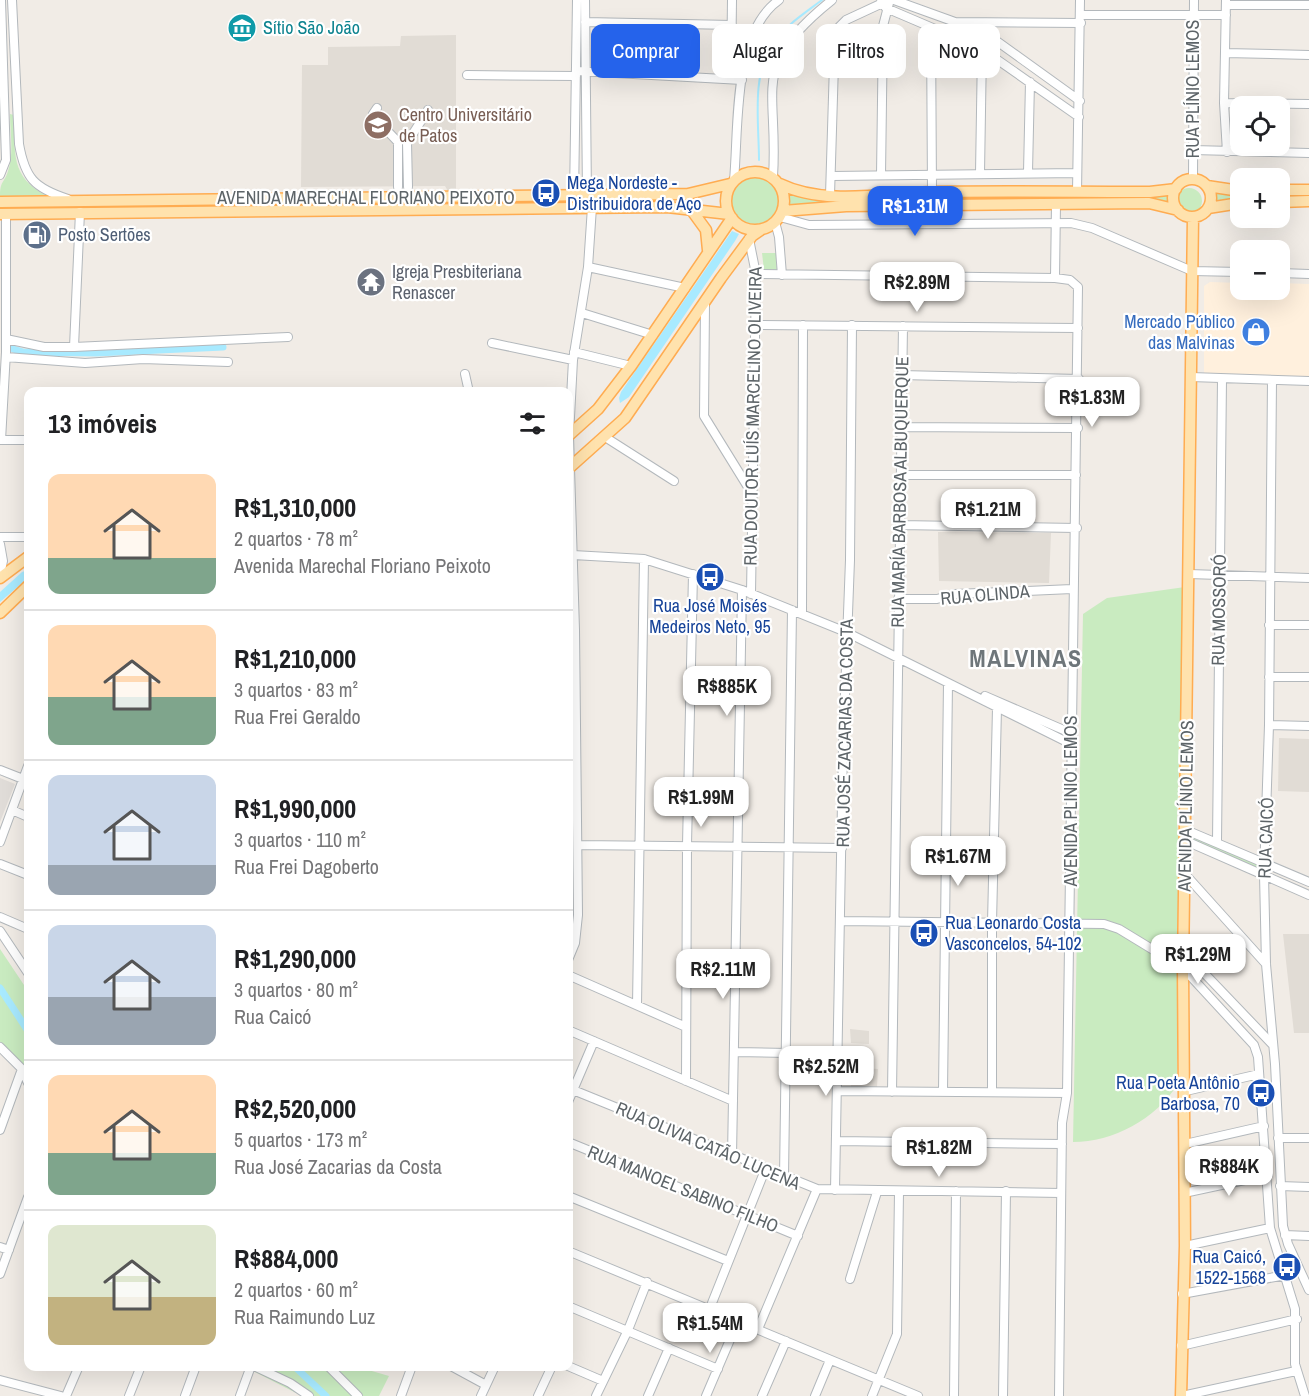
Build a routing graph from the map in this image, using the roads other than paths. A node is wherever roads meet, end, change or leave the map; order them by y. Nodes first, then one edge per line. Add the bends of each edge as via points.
1 (1, 0) edge
2 (12, 0) edge
3 (577, 0) edge
4 (585, 0) edge
5 (732, 0) edge
6 (779, 0) edge
7 (832, 0) edge
8 (1080, 0) edge
9 (1194, 0) edge
10 (888, 2) edge
11 (1226, 2) edge
12 (1309, 5) edge
13 (581, 10) junction
14 (1226, 15) junction
15 (1193, 16) junction
16 (1080, 19) junction
17 (585, 22) junction
18 (955, 22) junction
19 (732, 24) edge
20 (925, 24) edge
21 (712, 25) edge
22 (1225, 54) junction
23 (1309, 55) edge
24 (1000, 61) edge
25 (579, 73) junction
26 (467, 75) dead end
27 (712, 77) edge
28 (731, 78) edge
29 (932, 78) edge
30 (982, 78) edge
31 (742, 80) junction
32 (1030, 82) junction
33 (2, 96) edge
34 (16, 96) junction
35 (1080, 101) junction
36 (1224, 103) junction
37 (1309, 104) edge
38 (376, 108) dead end
39 (428, 110) dead end
40 (1079, 117) junction
41 (1192, 150) junction
42 (1227, 152) junction
43 (1309, 153) edge
44 (1028, 172) junction
45 (980, 173) junction
46 (1077, 173) junction
47 (0, 175) edge
48 (881, 175) junction
49 (931, 175) junction
50 (832, 176) junction
51 (1193, 179) junction
52 (776, 181) junction
53 (732, 182) junction
54 (1207, 186) junction
55 (398, 187) dead end
56 (408, 187) dead end
57 (1176, 189) junction
58 (1230, 189) edge
59 (1290, 190) edge
60 (1309, 190) edge
61 (932, 192) junction
62 (1077, 192) junction
63 (830, 195) junction
64 (574, 196) junction
65 (587, 196) junction
66 (71, 200) junction
67 (1309, 201) edge
68 (0, 202) edge
69 (1290, 202) edge
70 (1056, 204) junction
71 (1230, 205) edge
72 (591, 207) junction
73 (690, 208) junction
74 (1208, 208) junction
75 (1178, 210) junction
76 (80, 212) junction
77 (3, 214) edge
78 (730, 216) junction
79 (779, 217) junction
80 (1193, 217) junction
81 (1056, 222) junction
82 (762, 229) junction
83 (749, 240) junction
84 (708, 252) junction
85 (588, 267) junction
86 (1192, 270) junction
87 (1230, 272) edge
88 (1290, 273) edge
89 (756, 274) junction
90 (1309, 274) edge
91 (782, 275) junction
92 (1055, 278) junction
93 (685, 288) junction
94 (705, 304) junction
95 (582, 313) junction
96 (755, 325) junction
97 (803, 325) junction
98 (852, 325) junction
99 (903, 326) junction
100 (1078, 328) junction
101 (653, 335) junction
102 (288, 337) dead end
103 (6, 339) junction
104 (492, 343) dead end
105 (74, 347) junction
106 (4, 354) edge
107 (573, 356) junction
108 (228, 362) dead end
109 (631, 366) junction
110 (465, 374) dead end
111 (901, 375) junction
112 (1191, 377) junction
113 (1079, 379) junction
114 (1222, 379) junction
115 (1272, 380) junction
116 (1309, 381) edge
117 (468, 387) edge
118 (571, 387) edge
119 (901, 427) junction
120 (1078, 428) junction
121 (573, 432) edge
122 (605, 437) junction
123 (1, 440) edge
124 (24, 440) edge
125 (573, 465) edge
126 (901, 475) junction
127 (1076, 475) junction
128 (674, 481) dead end
129 (751, 493) junction
130 (900, 525) junction
131 (1077, 528) junction
132 (0, 537) edge
133 (24, 537) edge
134 (0, 544) edge
135 (573, 555) edge
136 (24, 560) edge
137 (644, 560) junction
138 (693, 574) junction
139 (1190, 574) junction
140 (0, 576) edge
141 (1220, 576) junction
142 (1269, 578) junction
143 (1309, 578) edge
144 (1072, 589) junction
145 (24, 590) edge
146 (742, 590) junction
147 (751, 594) junction
148 (898, 599) junction
149 (792, 610) junction
150 (0, 613) edge
151 (802, 614) junction
152 (1269, 625) junction
153 (1309, 625) edge
154 (846, 632) junction
155 (897, 658) junction
156 (1269, 677) junction
157 (1309, 677) edge
158 (948, 683) junction
159 (997, 708) junction
160 (1269, 725) junction
161 (1309, 726) edge
162 (1073, 734) junction
163 (1073, 745) junction
164 (0, 770) edge
165 (23, 779) joint
166 (12, 810) junction
167 (24, 815) edge
168 (573, 825) edge
169 (1186, 836) junction
170 (1, 839) edge
171 (1217, 842) junction
172 (578, 845) junction
173 (639, 845) junction
174 (687, 845) junction
175 (737, 845) junction
176 (788, 846) junction
177 (842, 848) junction
178 (1265, 862) junction
179 (0, 864) edge
180 (24, 873) edge
181 (1185, 874) junction
182 (1264, 875) junction
183 (1309, 882) edge
184 (573, 891) edge
185 (1309, 895) edge
186 (0, 917) edge
187 (894, 920) junction
188 (841, 921) junction
189 (945, 922) junction
190 (992, 923) junction
191 (1070, 924) junction
192 (24, 926) edge
193 (0, 931) edge
194 (573, 945) edge
195 (1184, 952) junction
196 (1171, 959) junction
197 (1266, 964) junction
198 (24, 966) edge
199 (1183, 968) junction
200 (573, 977) edge
201 (638, 1005) junction
202 (686, 1027) junction
203 (573, 1032) edge
204 (594, 1041) junction
205 (1272, 1044) junction
206 (0, 1047) edge
207 (735, 1052) junction
208 (785, 1054) junction
209 (839, 1054) junction
210 (22, 1070) junction
211 (24, 1074) edge
212 (1260, 1074) junction
213 (686, 1081) junction
214 (573, 1090) joint
215 (839, 1091) junction
216 (943, 1091) junction
217 (1186, 1091) junction
218 (892, 1092) junction
219 (992, 1092) junction
220 (1067, 1093) junction
221 (733, 1101) junction
222 (1264, 1126) junction
223 (0, 1130) edge
224 (1278, 1138) junction
225 (1309, 1138) edge
226 (838, 1141) junction
227 (573, 1144) edge
228 (1062, 1144) junction
229 (1185, 1144) junction
230 (732, 1156) junction
231 (765, 1170) junction
232 (1268, 1175) junction
233 (784, 1178) junction
234 (1280, 1186) junction
235 (1309, 1187) edge
236 (817, 1190) junction
237 (835, 1190) junction
238 (956, 1191) junction
239 (1006, 1191) junction
240 (877, 1192) junction
241 (899, 1192) junction
242 (1061, 1193) junction
243 (1184, 1193) junction
244 (573, 1198) edge
245 (24, 1206) edge
246 (748, 1215) junction
247 (1270, 1228) junction
248 (1285, 1235) junction
249 (798, 1236) junction
250 (1309, 1236) edge
251 (1185, 1246) junction
252 (4, 1248) edge
253 (573, 1253) edge
254 (729, 1261) junction
255 (0, 1274) edge
256 (1286, 1275) junction
257 (850, 1279) dead end
258 (647, 1282) junction
259 (1309, 1288) edge
260 (1182, 1294) junction
261 (573, 1308) edge
262 (710, 1308) junction
263 (1297, 1319) junction
264 (738, 1321) junction
265 (758, 1329) junction
266 (628, 1330) junction
267 (786, 1341) junction
268 (1181, 1346) junction
269 (669, 1348) junction
270 (830, 1360) junction
271 (573, 1368) edge
272 (718, 1369) junction
273 (77, 1371) edge
274 (139, 1371) edge
275 (193, 1371) edge
276 (251, 1371) edge
277 (262, 1371) edge
278 (333, 1371) edge
279 (410, 1371) edge
280 (460, 1371) edge
281 (493, 1371) edge
282 (550, 1371) edge
283 (1296, 1371) junction
284 (0, 1380) edge
285 (879, 1380) junction
286 (603, 1381) junction
287 (486, 1385) junction
288 (299, 1393) edge
289 (61, 1396) edge
290 (66, 1396) edge
291 (129, 1396) edge
292 (185, 1396) edge
293 (240, 1396) edge
294 (309, 1396) edge
295 (358, 1396) edge
296 (401, 1396) edge
297 (481, 1396) edge
298 (538, 1396) edge
299 (596, 1396) edge
300 (648, 1396) edge
301 (706, 1396) edge
302 (762, 1396) edge
303 (815, 1396) edge
304 (872, 1396) edge
305 (918, 1396) edge
306 (954, 1396) edge
307 (1003, 1396) edge
308 (1059, 1396) edge
309 (1181, 1396) edge
310 (1305, 1396) edge

1 - 33 street
2 - 34 street
3 - 13 street
4 - 13 street
5 - 19 street
6 - 31 street via 756,25
7 - 52 street via 790,38 776,63 771,95
8 - 16 street
9 - 15 street, RUA PLÍNIO LEMOS
10 - 18 street
10 - 20 street
10 - 48 street via 883,26
10 - 50 street via 846,20 834,31
11 - 12 street
11 - 14 street
13 - 17 street
13 - 25 street
14 - 15 street
14 - 22 street
15 - 16 street
15 - 41 street, RUA PLÍNIO LEMOS
16 - 18 street
16 - 35 street
17 - 21 street
17 - 25 street
18 - 35 street via 998,42
22 - 23 street
22 - 36 street
24 - 32 street
25 - 26 street
25 - 27 street
25 - 64 street
25 - 65 street
28 - 31 street
29 - 49 street
30 - 45 street
31 - 53 street
32 - 40 street
32 - 44 street
33 - 34 street
33 - 47 street via 6,160
34 - 66 street via 19,144 28,174 43,190
35 - 40 street
36 - 37 street
36 - 42 street
38 - 55 street via 376,119 398,142
39 - 56 street via 407,143
40 - 46 street
41 - 42 street
41 - 51 street, RUA PLÍNIO LEMOS
42 - 43 street
44 - 45 street
44 - 46 street
45 - 49 street
46 - 62 street
48 - 49 street
48 - 50 street
49 - 61 street
50 - 63 street
51 - 54 main road
51 - 57 main road
52 - 53 main road via 755,171
52 - 63 main road via 802,193
52 - 79 main road via 784,193
53 - 65 main road, AVENIDA MARECHAL FLORIANO PEIXOTO via 688,194
53 - 78 main road via 726,199
54 - 58 main road
54 - 74 main road via 1211,197
57 - 62 main road
57 - 75 main road via 1174,200
59 - 60 main road
61 - 62 main road
61 - 63 main road
64 - 65 main road, AVENIDA MARECHAL FLORIANO PEIXOTO
64 - 66 main road, AVENIDA MARECHAL FLORIANO PEIXOTO
66 - 68 main road, AVENIDA MARECHAL FLORIANO PEIXOTO
67 - 69 main road
70 - 75 main road via 1149,203
70 - 79 main road via 846,206
70 - 81 street
71 - 74 main road
72 - 73 main road, AVENIDA MARECHAL FLORIANO PEIXOTO
72 - 76 main road, AVENIDA MARECHAL FLORIANO PEIXOTO
72 - 85 street
73 - 78 main road, AVENIDA MARECHAL FLORIANO PEIXOTO
73 - 84 main road via 706,230
74 - 80 main road
75 - 80 main road
76 - 77 main road, AVENIDA MARECHAL FLORIANO PEIXOTO
76 - 105 street
77 - 103 street
78 - 82 main road via 745,228
78 - 84 main road
79 - 81 street via 809,225
79 - 82 main road
79 - 91 street
80 - 86 main road, AVENIDA PLÍNIO LEMOS
81 - 86 street via 1092,228
81 - 92 street
82 - 83 main road
83 - 89 street, RUA DOUTOR LUÍS MARCELINO OLIVEIRA
83 - 94 main road
84 - 93 main road
85 - 93 street
85 - 95 street
86 - 87 street
86 - 112 main road, AVENIDA PLÍNIO LEMOS
88 - 90 street
89 - 91 street
89 - 96 street, RUA DOUTOR LUÍS MARCELINO OLIVEIRA
91 - 92 street
92 - 100 street via 1070,280 1078,287
93 - 101 main road
94 - 122 main road via 625,418
94 - 129 street via 704,416
95 - 101 street
95 - 107 street
96 - 97 street
96 - 129 street, RUA DOUTOR LUÍS MARCELINO OLIVEIRA
97 - 98 street
97 - 151 street
98 - 99 street
98 - 154 street, RUA JOSÉ ZACARIAS DA COSTA
99 - 100 street
99 - 111 street, RUA MARÍA BARBOSA ALBUQUERQUE
100 - 113 street
101 - 109 main road
102 - 105 street
103 - 105 street via 44,347
103 - 106 street
104 - 107 street
106 - 108 street via 85,363 143,359
106 - 123 street
107 - 109 street
107 - 118 street
109 - 121 main road via 598,409
110 - 117 street
111 - 113 street
111 - 119 street, RUA MARÍA BARBOSA ALBUQUERQUE
112 - 114 street
112 - 139 main road, AVENIDA PLÍNIO LEMOS
113 - 120 street
114 - 115 street
114 - 141 street, RUA MOSSORÓ
115 - 116 street
115 - 142 street, RUA CAICÓ
119 - 120 street
119 - 126 street, RUA MARÍA BARBOSA ALBUQUERQUE
120 - 127 street
122 - 125 main road
122 - 128 street
123 - 124 street
126 - 127 street
126 - 130 street, RUA MARÍA BARBOSA ALBUQUERQUE
127 - 131 street
129 - 147 street, RUA DOUTOR LUÍS MARCELINO OLIVEIRA
130 - 131 street
130 - 148 street, RUA MARÍA BARBOSA ALBUQUERQUE
131 - 144 street, AVENIDA PLINIO LEMOS
132 - 133 street
134 - 140 street
135 - 137 street
136 - 140 main road
137 - 138 street
137 - 173 street
138 - 146 street
138 - 174 street
139 - 141 street
139 - 169 main road, AVENIDA PLÍNIO LEMOS
141 - 142 street
141 - 171 street, RUA MOSSORÓ
142 - 143 street
142 - 152 street, RUA CAICÓ
144 - 148 street, RUA OLINDA
144 - 162 street, AVENIDA PLINIO LEMOS
145 - 150 main road
146 - 147 street
146 - 175 street
147 - 149 street
148 - 155 street, RUA MARÍA BARBOSA ALBUQUERQUE
149 - 151 street
149 - 176 street
151 - 154 street
152 - 153 street
152 - 156 street, RUA CAICÓ
154 - 155 street
154 - 177 street, RUA JOSÉ ZACARIAS DA COSTA
155 - 158 street
155 - 162 street
155 - 187 street, RUA MARÍA BARBOSA ALBUQUERQUE
156 - 157 street
156 - 160 street, RUA CAICÓ
158 - 159 street
158 - 189 street
159 - 163 street
159 - 190 street
160 - 161 street
160 - 178 street, RUA CAICÓ
162 - 163 street, AVENIDA PLINIO LEMOS
163 - 191 street, AVENIDA PLINIO LEMOS
164 - 165 street
165 - 166 street
166 - 167 street
166 - 170 street
168 - 172 street
169 - 171 street
169 - 181 main road, AVENIDA PLÍNIO LEMOS
169 - 182 street
171 - 178 street
172 - 173 street
172 - 184 street
173 - 174 street
173 - 201 street
174 - 175 street
174 - 202 street
175 - 176 street
175 - 207 street
176 - 177 street
176 - 208 street
177 - 188 street, RUA JOSÉ ZACARIAS DA COSTA
178 - 182 street, RUA CAICÓ
178 - 183 street
179 - 180 street
181 - 195 main road, AVENIDA PLÍNIO LEMOS
181 - 197 street
182 - 185 street
182 - 197 street, RUA CAICÓ
184 - 194 street via 578,932
186 - 192 street
187 - 188 street
187 - 189 street
187 - 218 street, RUA MARÍA BARBOSA ALBUQUERQUE
188 - 209 street, RUA JOSÉ ZACARIAS DA COSTA
189 - 190 street
189 - 216 street
190 - 191 street
190 - 219 street
191 - 196 street via 1104,924
191 - 220 street, AVENIDA PLINIO LEMOS
193 - 198 street
195 - 196 street
195 - 199 main road, AVENIDA PLÍNIO LEMOS
195 - 205 street
196 - 199 street
197 - 205 street, RUA CAICÓ
199 - 212 street via 1254,1045
199 - 217 main road, AVENIDA PLÍNIO LEMOS
200 - 201 street
201 - 202 street
202 - 213 street
203 - 204 street
204 - 213 street
204 - 214 street
205 - 224 street, RUA CAICÓ
206 - 210 street
207 - 208 street
207 - 221 street
208 - 209 street
208 - 233 street
209 - 215 street, RUA JOSÉ ZACARIAS DA COSTA
210 - 211 street
210 - 223 street
212 - 217 street
212 - 222 street
213 - 221 street
214 - 230 street, RUA OLIVIA CATÃO LUCENA
215 - 218 street
215 - 226 street, RUA JOSÉ ZACARIAS DA COSTA
216 - 218 street
216 - 219 street
217 - 229 main road, AVENIDA PLÍNIO LEMOS
219 - 220 street
220 - 228 street
221 - 230 street
222 - 229 street
222 - 232 street
224 - 225 street
224 - 234 street, RUA CAICÓ
226 - 228 street
226 - 237 street, RUA JOSÉ ZACARIAS DA COSTA
227 - 246 street, RUA MANOEL SABINO FILHO
228 - 242 street
229 - 243 main road, AVENIDA PLÍNIO LEMOS
230 - 231 street, RUA OLIVIA CATÃO LUCENA
231 - 233 street, RUA OLIVIA CATÃO LUCENA
231 - 246 street
232 - 243 street
232 - 247 street
233 - 236 street, RUA OLIVIA CATÃO LUCENA
234 - 235 street
234 - 248 street, RUA CAICÓ
236 - 237 street, RUA OLIVIA CATÃO LUCENA
236 - 249 street
237 - 240 street, RUA OLIVIA CATÃO LUCENA
238 - 239 street, RUA OLIVIA CATÃO LUCENA
238 - 241 street, RUA OLIVIA CATÃO LUCENA
238 - 306 street
239 - 242 street, RUA OLIVIA CATÃO LUCENA
239 - 307 street
240 - 241 street, RUA OLIVIA CATÃO LUCENA
240 - 257 street
241 - 285 street via 897,1334
242 - 308 street
243 - 251 main road, AVENIDA PLÍNIO LEMOS
244 - 254 street
245 - 252 street
246 - 249 street, RUA MANOEL SABINO FILHO
246 - 254 street
247 - 251 street
247 - 256 street
248 - 250 street
248 - 259 street, RUA CAICÓ
249 - 265 street
251 - 260 main road, AVENIDA PLÍNIO LEMOS
252 - 255 street
253 - 258 street
254 - 262 street
256 - 260 street
256 - 263 street
258 - 262 street
258 - 266 street
260 - 268 main road, AVENIDA PLÍNIO LEMOS
261 - 266 street
262 - 264 street
263 - 268 street
263 - 283 street
264 - 265 street
264 - 272 street
265 - 267 street
266 - 269 street
266 - 286 street
267 - 270 street
267 - 302 street
268 - 309 main road, AVENIDA PLÍNIO LEMOS
269 - 272 street
269 - 300 street
270 - 285 street
270 - 303 street
271 - 286 street
272 - 301 street
273 - 290 street
274 - 291 street
275 - 292 street
276 - 293 street
277 - 288 street
278 - 295 street
279 - 296 street
280 - 287 street
281 - 287 street
282 - 298 street
283 - 309 street
283 - 310 street
284 - 289 street
285 - 304 street
285 - 305 street
286 - 299 street
287 - 297 street
288 - 294 street

